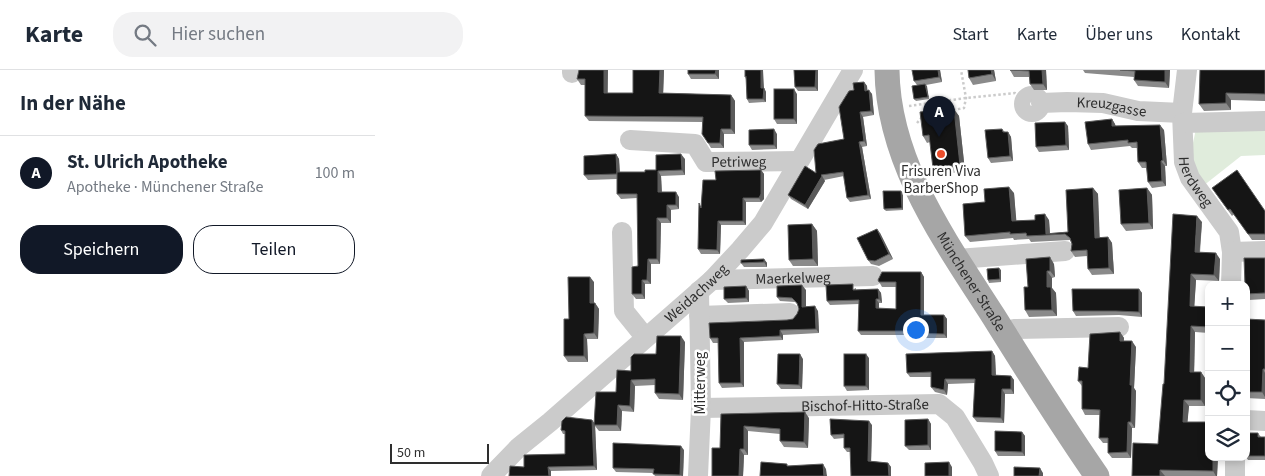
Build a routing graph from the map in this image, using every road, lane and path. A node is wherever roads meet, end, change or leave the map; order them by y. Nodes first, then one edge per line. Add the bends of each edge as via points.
1 (853, 70) edge
2 (887, 70) edge
3 (961, 70) edge
4 (1187, 70) edge
5 (966, 98) junction
6 (1033, 102) joint
7 (890, 108) junction
8 (948, 111) edge
9 (923, 116) edge
10 (1183, 118) junction
11 (1265, 121) edge
12 (917, 123) dead end
13 (630, 140) dead end
14 (799, 161) junction
15 (622, 232) dead end
16 (1008, 245) dead end
17 (1065, 251) dead end
18 (1265, 251) edge
19 (1233, 252) junction
20 (954, 255) junction
21 (873, 276) dead end
22 (1231, 281) edge
23 (705, 285) junction
24 (790, 313) dead end
25 (699, 316) junction
26 (1119, 327) dead end
27 (1005, 335) junction
28 (645, 337) junction
29 (701, 408) junction
30 (1250, 420) edge
31 (1265, 420) edge
32 (1235, 461) edge
33 (1095, 475) edge
34 (491, 476) edge
35 (698, 476) edge
36 (989, 476) edge
37 (1235, 476) edge

1 - 14 street, Weidachweg
2 - 7 main road, Münchener Straße
3 - 5 path
4 - 10 street, Herdweg
5 - 6 path via 1015,94
5 - 7 path
5 - 8 path via 965,108
6 - 10 street, Kreuzgasse via 1103,103
7 - 20 main road, Münchener Straße via 907,168
9 - 12 path
10 - 11 street, Kreuzgasse
10 - 19 street, Herdweg via 1184,162 1191,178 1229,232
13 - 14 street, Petriweg via 695,144 706,162
14 - 23 street, Weidachweg via 763,223
15 - 28 street via 624,311
16 - 20 street
17 - 20 street
18 - 19 street
19 - 22 street, Herdweg
20 - 27 main road, Münchener Straße
21 - 23 street, Maerkelweg
23 - 25 street, Mitterweg
23 - 28 street, Weidachweg
24 - 25 street
25 - 29 street, Mitterweg
26 - 27 street via 1014,329
27 - 33 main road, Münchener Straße
28 - 34 street, Weidachweg via 519,447
29 - 35 street, Mitterweg
29 - 36 street, Bischof-Hitto-Straße via 939,404 955,417
30 - 31 street
32 - 37 street

